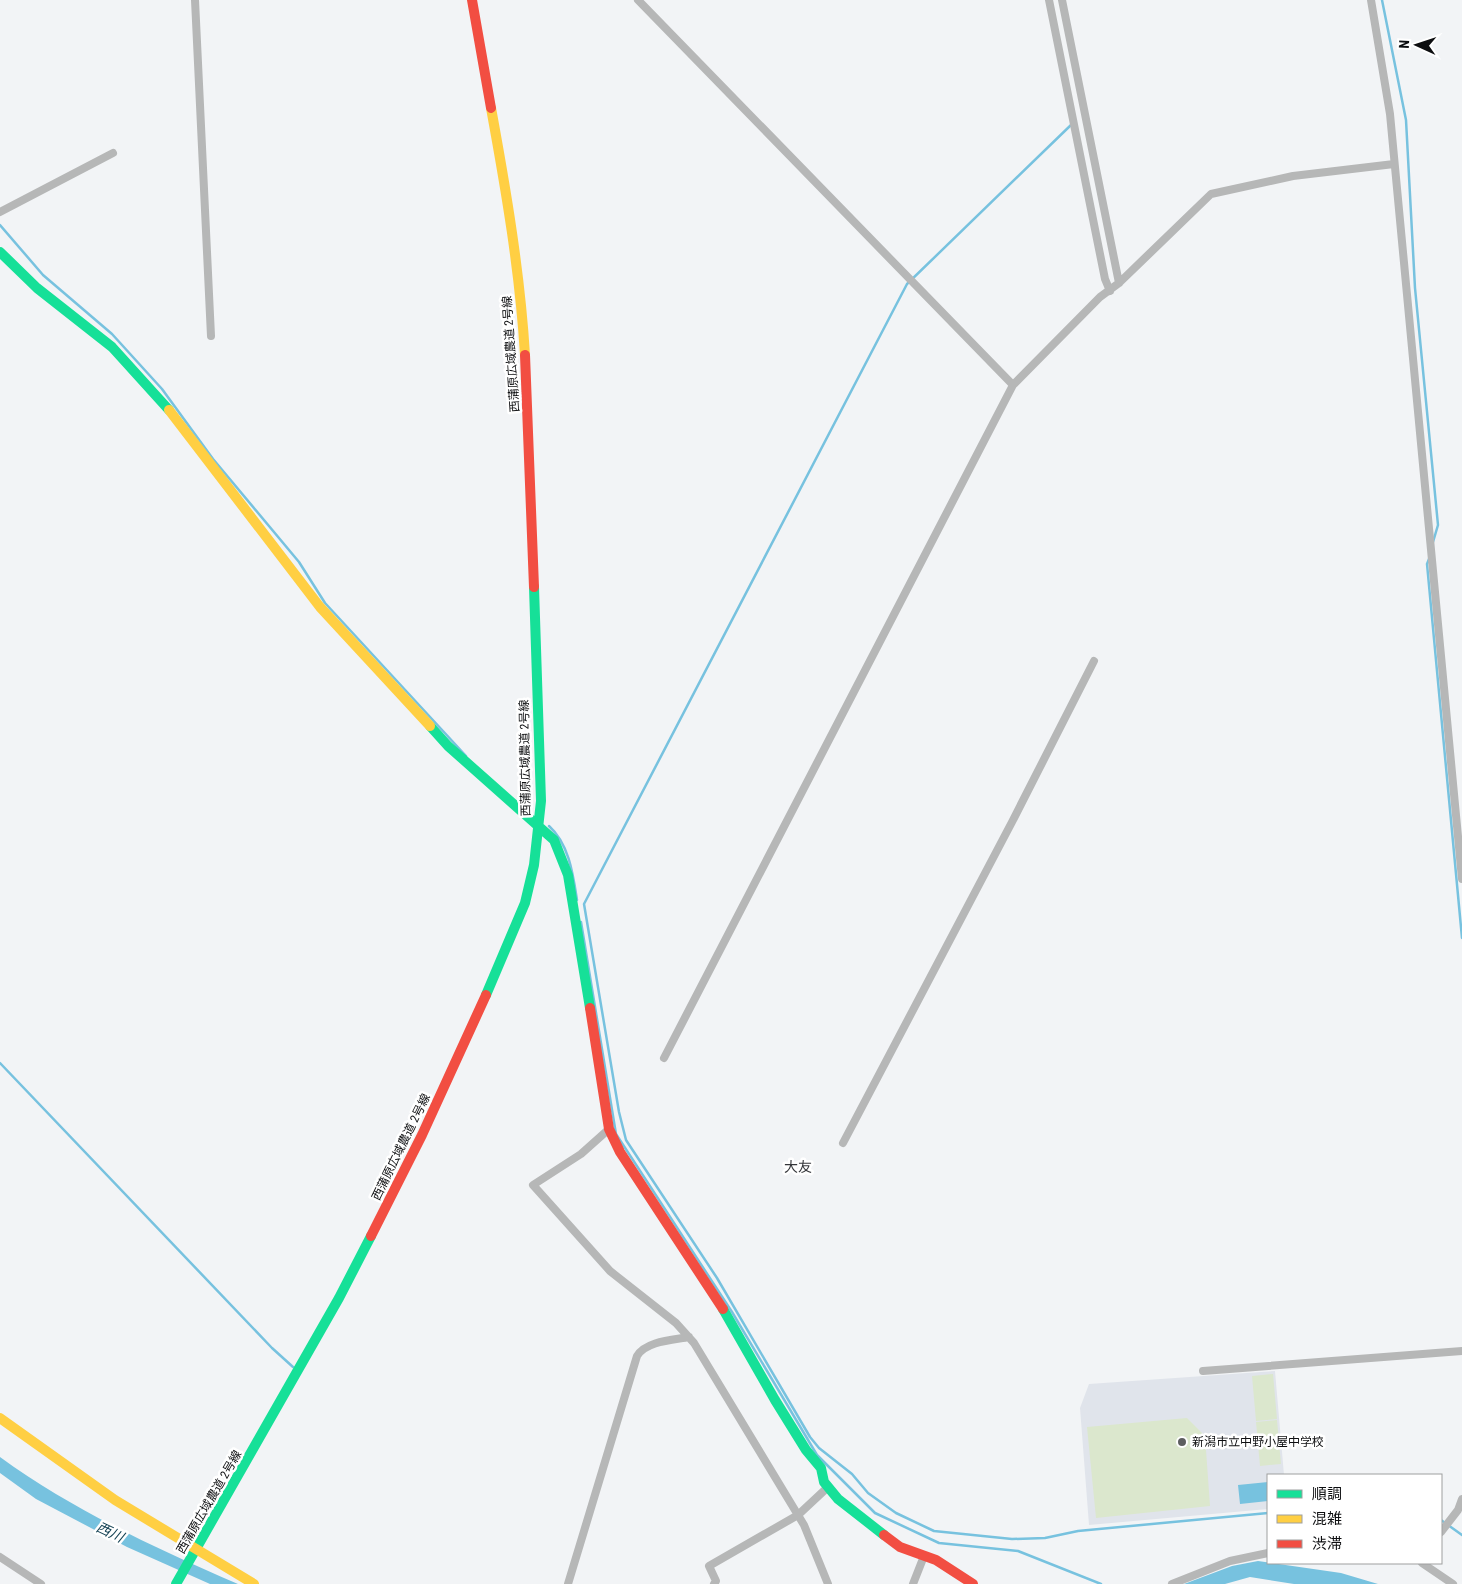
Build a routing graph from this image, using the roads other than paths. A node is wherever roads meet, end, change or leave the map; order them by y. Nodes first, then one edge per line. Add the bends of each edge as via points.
1 (195, 0) edge
2 (472, 0) edge
3 (638, 0) edge
4 (1049, 0) edge
5 (1062, 0) edge
6 (1371, 0) edge
7 (113, 153) dead end
8 (1394, 164) junction
9 (0, 212) edge
10 (0, 252) edge
11 (1118, 283) junction
12 (1110, 291) junction
13 (211, 336) dead end
14 (1013, 385) junction
15 (1094, 661) dead end
16 (539, 826) junction
17 (1462, 879) edge
18 (664, 1058) dead end
19 (610, 1129) junction
20 (843, 1143) dead end
21 (689, 1337) junction
22 (1462, 1351) edge
23 (1203, 1371) dead end
24 (0, 1418) edge
25 (828, 1487) junction
26 (1462, 1499) edge
27 (798, 1515) junction
28 (1442, 1531) edge
29 (1267, 1552) edge
30 (194, 1553) junction
31 (0, 1556) edge
32 (924, 1556) junction
33 (1423, 1564) edge
34 (40, 1584) edge
35 (176, 1584) edge
36 (254, 1584) edge
37 (568, 1584) edge
38 (714, 1584) edge
39 (828, 1584) edge
40 (913, 1584) edge
41 (973, 1584) edge
42 (1172, 1584) edge
43 (1453, 1584) edge

1 - 13 street
2 - 16 street, 西蒲原広域農道 2号線 via 511,220 522,308 530,458
3 - 14 street
4 - 12 street via 1104,280
5 - 11 street
6 - 8 street via 1390,114
7 - 9 street
8 - 11 street via 1293,176 1211,194
8 - 17 street
10 - 16 street via 36,288 112,347 167,408 320,607 448,746
11 - 12 street
12 - 14 street
14 - 18 street
15 - 20 street
16 - 19 street via 554,840 568,875
16 - 30 street, 西蒲原広域農道 2号線 via 525,903 516,929 422,1135 334,1307
19 - 21 street via 581,1154 533,1185 610,1271
19 - 25 street via 620,1152 735,1326 774,1400 821,1468
21 - 27 street via 709,1364
21 - 37 street via 647,1346 636,1356
22 - 23 street
24 - 30 street
25 - 27 street
25 - 32 street via 838,1499 900,1547
26 - 28 street
27 - 38 street via 710,1566 716,1581
27 - 39 street
29 - 42 street via 1230,1561
30 - 35 street, 西蒲原広域農道 2号線
30 - 36 street
31 - 34 street
32 - 40 street
32 - 41 street
33 - 43 street

